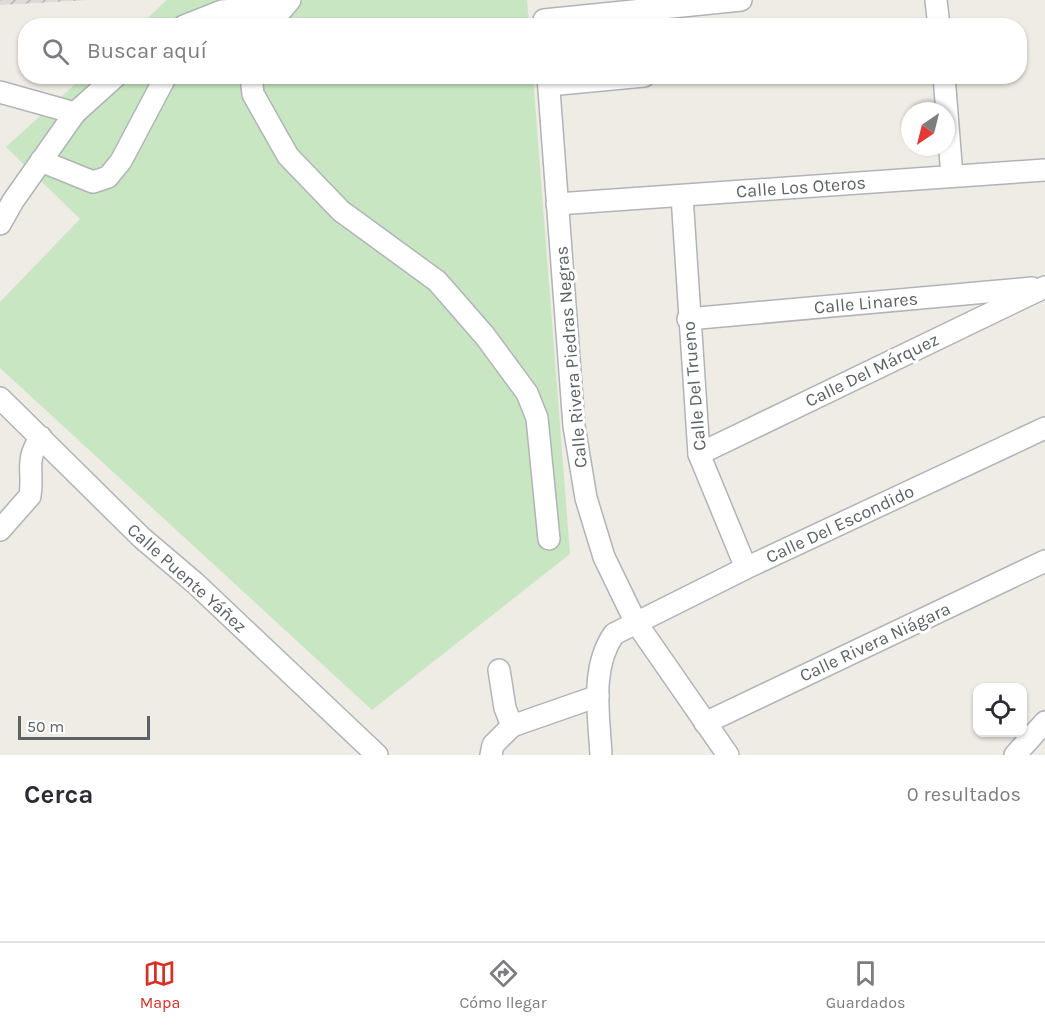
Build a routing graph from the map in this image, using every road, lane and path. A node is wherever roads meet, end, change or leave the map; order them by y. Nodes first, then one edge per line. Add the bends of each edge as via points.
1 (741, 0) edge
2 (936, 0) edge
3 (287, 3) edge
4 (544, 15) edge
5 (205, 18) edge
6 (275, 18) edge
7 (938, 18) edge
8 (107, 84) edge
9 (162, 84) edge
10 (252, 84) edge
11 (548, 84) edge
12 (945, 84) edge
13 (0, 92) edge
14 (75, 113) junction
15 (41, 161) junction
16 (1045, 170) edge
17 (952, 176) junction
18 (681, 196) junction
19 (557, 204) junction
20 (0, 224) edge
21 (1045, 287) edge
22 (688, 319) junction
23 (0, 398) edge
24 (1045, 428) edge
25 (41, 437) junction
26 (699, 454) junction
27 (0, 530) edge
28 (549, 539) dead end
29 (1045, 561) edge
30 (746, 568) junction
31 (635, 621) junction
32 (499, 670) dead end
33 (598, 696) junction
34 (705, 723) junction
35 (1045, 723) edge
36 (512, 726) junction
37 (377, 755) edge
38 (491, 755) edge
39 (601, 755) edge
40 (728, 755) edge
41 (1015, 755) edge

1 - 4 street
2 - 7 street
3 - 5 street via 222,11
3 - 6 street
8 - 14 street
9 - 15 street via 121,161 108,177 93,182
10 - 28 street via 253,94 288,156 341,211 437,281 527,393 538,427
11 - 19 street, Calle Rivera Piedras Negras
12 - 17 street
13 - 14 street
14 - 15 street
15 - 20 street
16 - 17 street, Calle Los Oteros
17 - 18 street, Calle Los Oteros
18 - 19 street, Calle Los Oteros
18 - 22 street, Calle Del Trueno
19 - 31 street, Calle Rivera Piedras Negras via 574,426 586,498 604,557
21 - 22 street, Calle Linares
21 - 26 street, Calle Del Márquez
22 - 26 street, Calle Del Trueno
23 - 25 street, Calle Puente Yáñez
24 - 30 street, Calle Del Escondido
25 - 27 street via 31,452 30,496
25 - 37 street, Calle Puente Yáñez via 142,538
26 - 30 street, Calle Del Trueno
29 - 34 street, Calle Rivera Niágara
30 - 31 street, Calle Del Escondido
31 - 33 street via 614,634 607,644
31 - 34 street, Calle Rivera Piedras Negras
32 - 36 street
33 - 36 street
33 - 39 street
34 - 40 street, Calle Rivera Piedras Negras
35 - 41 street
36 - 38 street via 493,745

